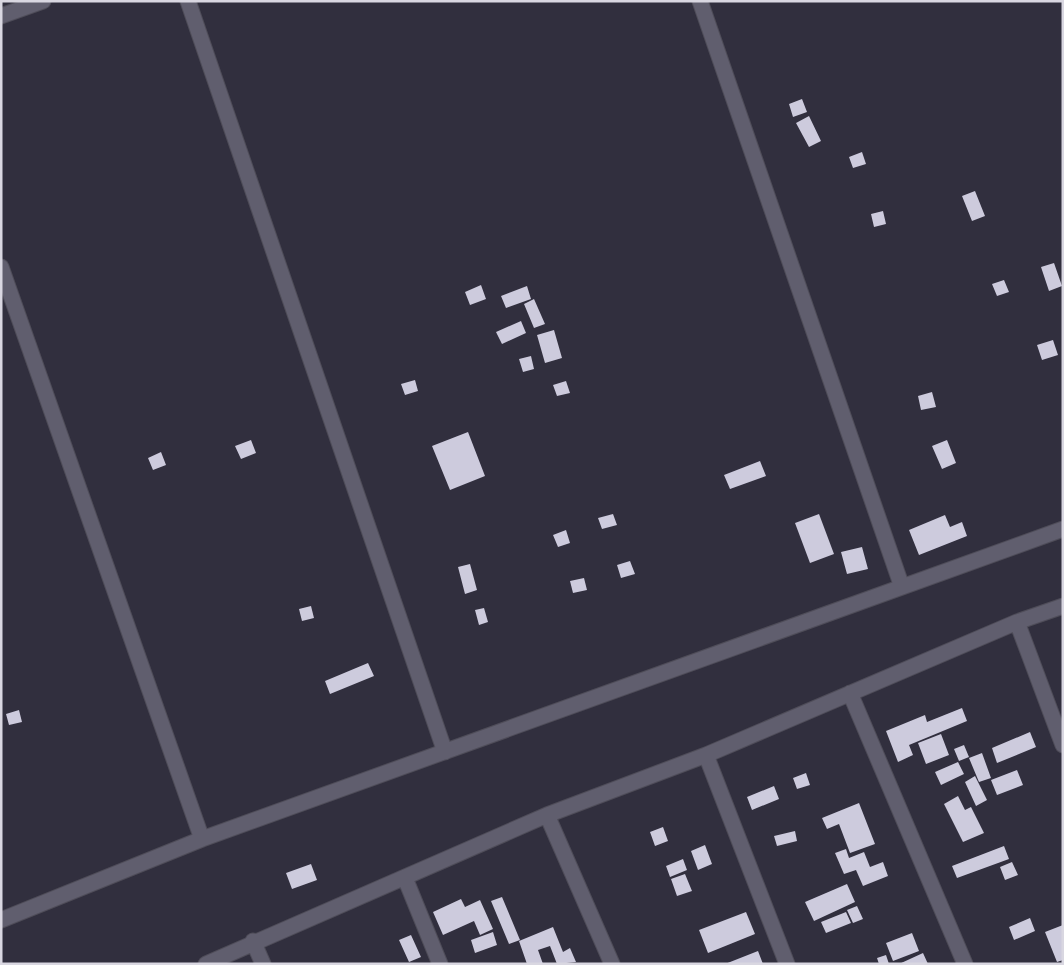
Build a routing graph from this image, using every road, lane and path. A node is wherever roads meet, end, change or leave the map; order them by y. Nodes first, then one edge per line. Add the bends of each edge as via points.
1 (43, 1) edge
2 (188, 1) edge
3 (700, 1) edge
4 (1, 16) edge
5 (1, 267) edge
6 (1063, 529) edge
7 (902, 588) junction
8 (1063, 606) edge
9 (1017, 622) junction
10 (850, 693) junction
11 (1063, 745) edge
12 (445, 752) junction
13 (706, 755) junction
14 (547, 815) junction
15 (202, 839) junction
16 (405, 878) junction
17 (1, 920) edge
18 (253, 942) junction
19 (206, 964) edge
20 (263, 964) edge
21 (440, 964) edge
22 (612, 964) edge
23 (787, 964) edge
24 (965, 964) edge

1 - 4 street
2 - 12 street
3 - 7 street
5 - 15 street
6 - 7 street
7 - 12 street
8 - 9 street
9 - 10 street
9 - 11 street
10 - 13 street
10 - 24 street
12 - 15 street
13 - 14 street
13 - 23 street
14 - 16 street
14 - 22 street
15 - 17 street
16 - 18 street
16 - 21 street
18 - 19 street
18 - 20 street

